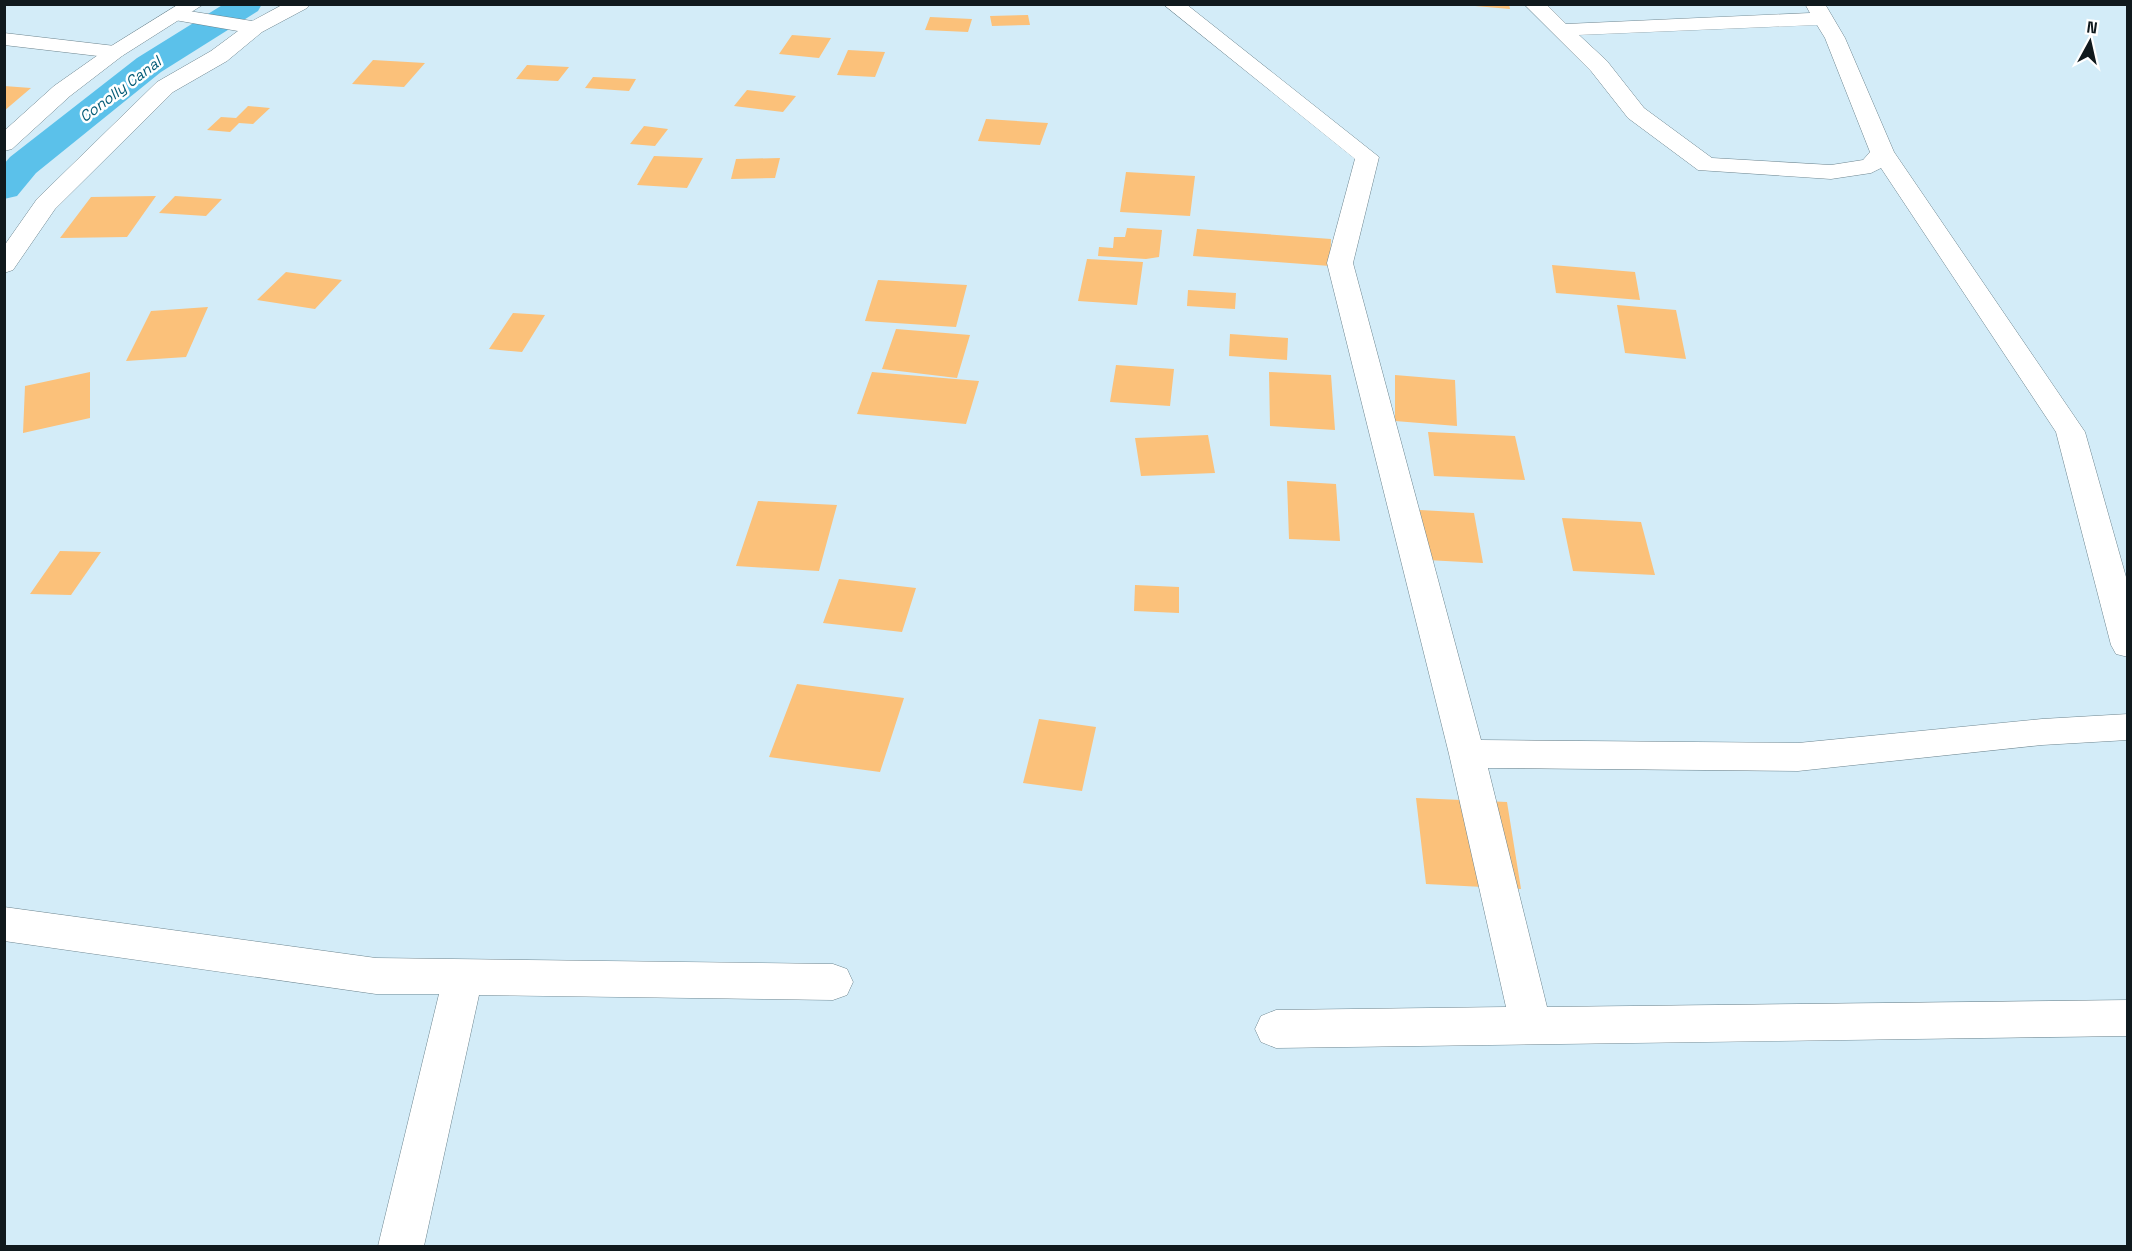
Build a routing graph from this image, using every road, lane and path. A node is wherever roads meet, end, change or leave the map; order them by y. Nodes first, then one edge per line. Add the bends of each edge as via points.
1 (300, 4) edge
2 (1173, 4) edge
3 (1534, 4) edge
4 (185, 10) edge
5 (1825, 21) edge
6 (255, 28) junction
7 (1561, 30) junction
8 (4, 39) edge
9 (1639, 47) dead end
10 (1604, 48) dead end
11 (1581, 50) junction
12 (115, 52) junction
13 (4, 144) edge
14 (1882, 152) junction
15 (4, 265) edge
16 (2127, 645) edge
17 (2127, 728) edge
18 (1467, 754) junction
19 (4, 924) edge
20 (463, 977) junction
21 (833, 982) dead end
22 (2127, 1018) edge
23 (1531, 1026) junction
24 (1276, 1029) dead end
25 (401, 1246) edge

1 - 6 street
2 - 18 street via 1367,157 1340,263
3 - 7 street
4 - 6 street
4 - 12 street
5 - 7 street
5 - 9 street
5 - 14 street
6 - 15 street via 219,56 165,87 46,204
7 - 11 street
8 - 12 street
10 - 11 street
11 - 14 street via 1599,66 1636,113 1706,165 1831,172 1871,166
12 - 13 street via 62,92
14 - 16 street via 2070,432
17 - 18 street via 2042,732 1798,757
18 - 23 street
19 - 20 street via 376,976
20 - 21 street
20 - 25 street
22 - 23 street
23 - 24 street

